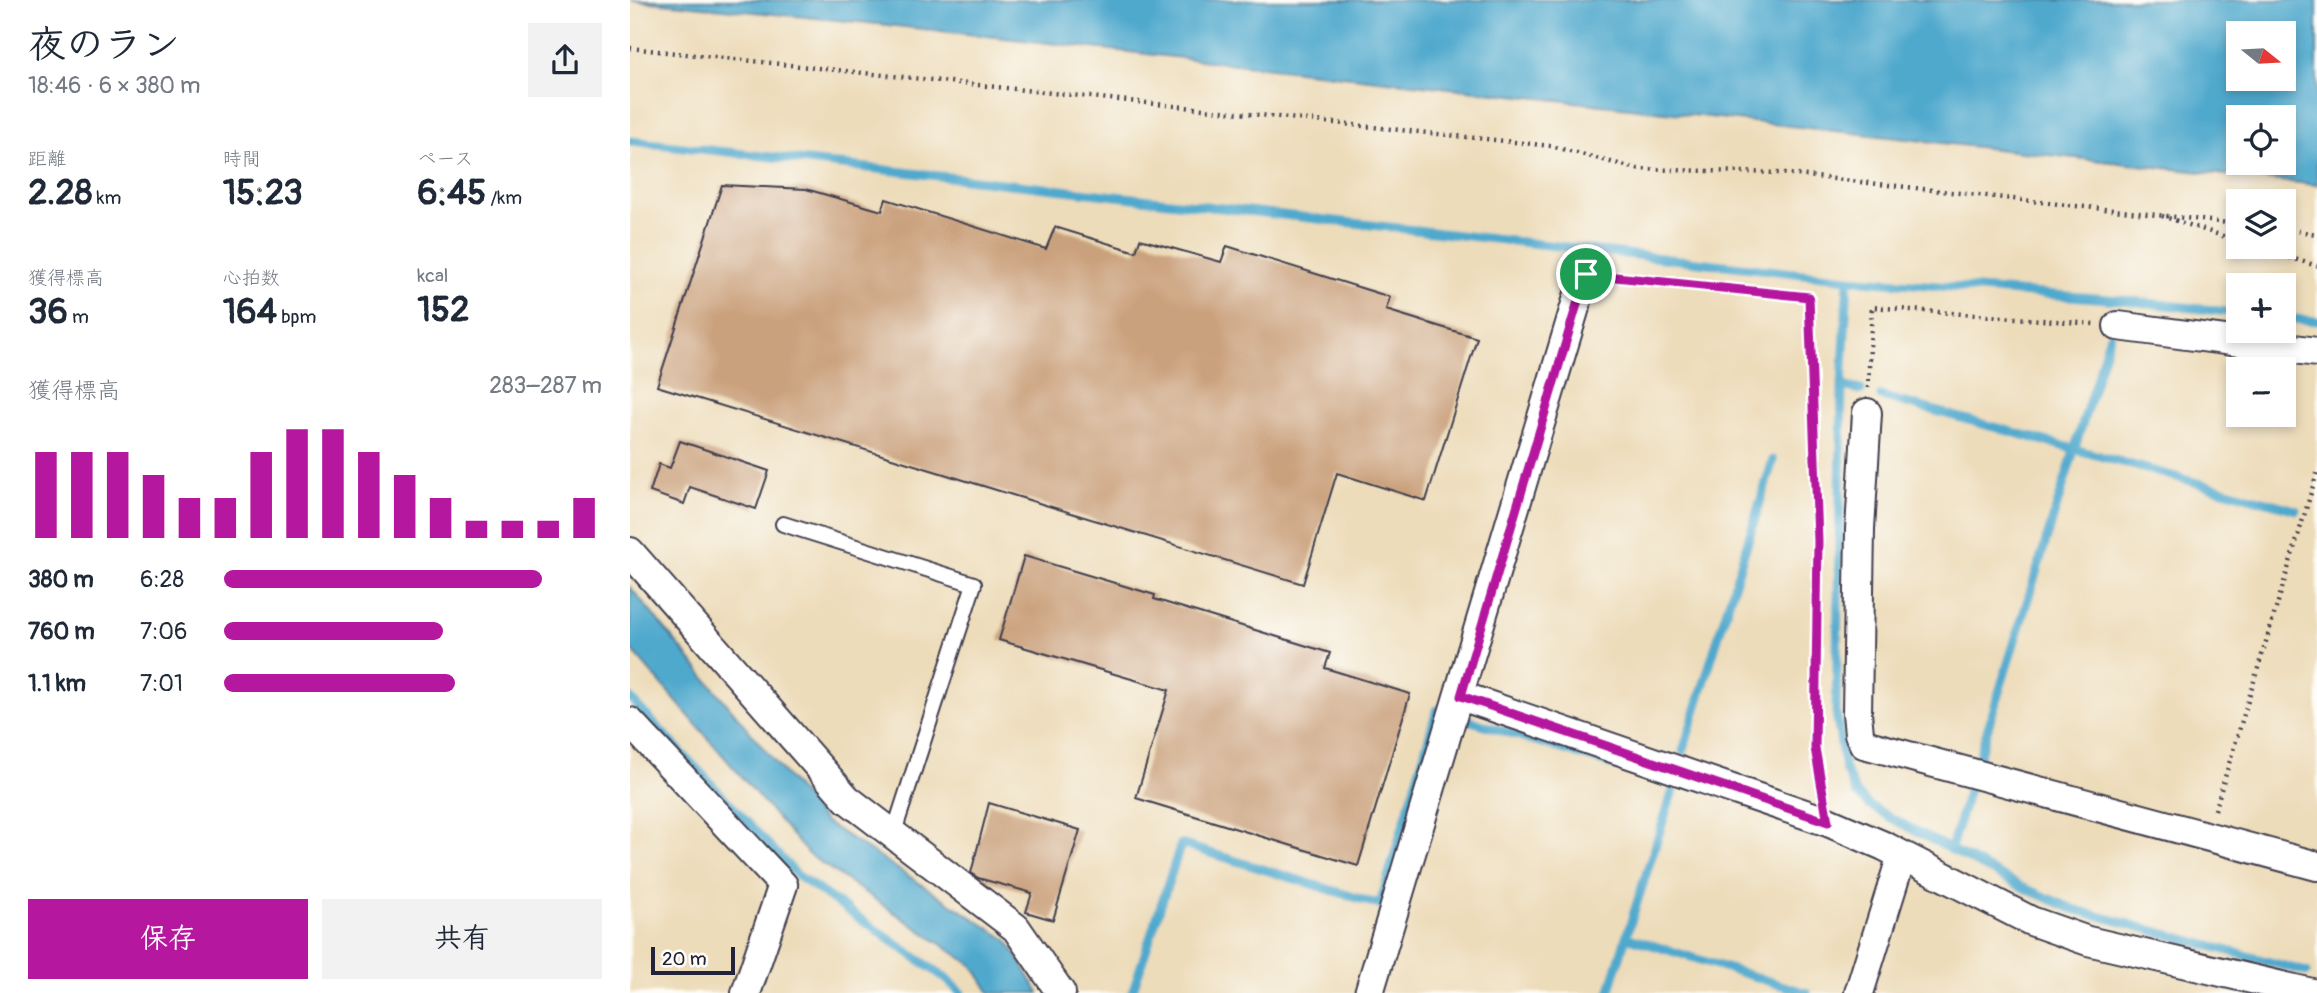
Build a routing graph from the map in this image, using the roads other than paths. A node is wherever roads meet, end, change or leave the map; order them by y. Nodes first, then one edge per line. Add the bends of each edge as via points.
1 (1586, 274) road end
2 (2118, 326) road end
3 (2317, 352) edge
4 (1867, 413) road end
5 (782, 524) dead end
6 (630, 552) edge
7 (1461, 696) junction
8 (630, 722) edge
9 (894, 835) junction
10 (1902, 855) junction
11 (2317, 866) edge
12 (746, 993) edge
13 (1061, 993) edge
14 (1369, 993) edge
15 (1859, 993) edge
16 (2312, 993) edge

1 - 7 street
2 - 3 street
4 - 11 street via 1857,713 1858,734 1864,744
5 - 9 lane via 974,584
6 - 9 street via 847,799
7 - 10 street via 1828,822
7 - 14 street
8 - 12 street via 783,885
9 - 13 street via 1016,928
10 - 15 street
10 - 16 street via 2031,921 2088,942

